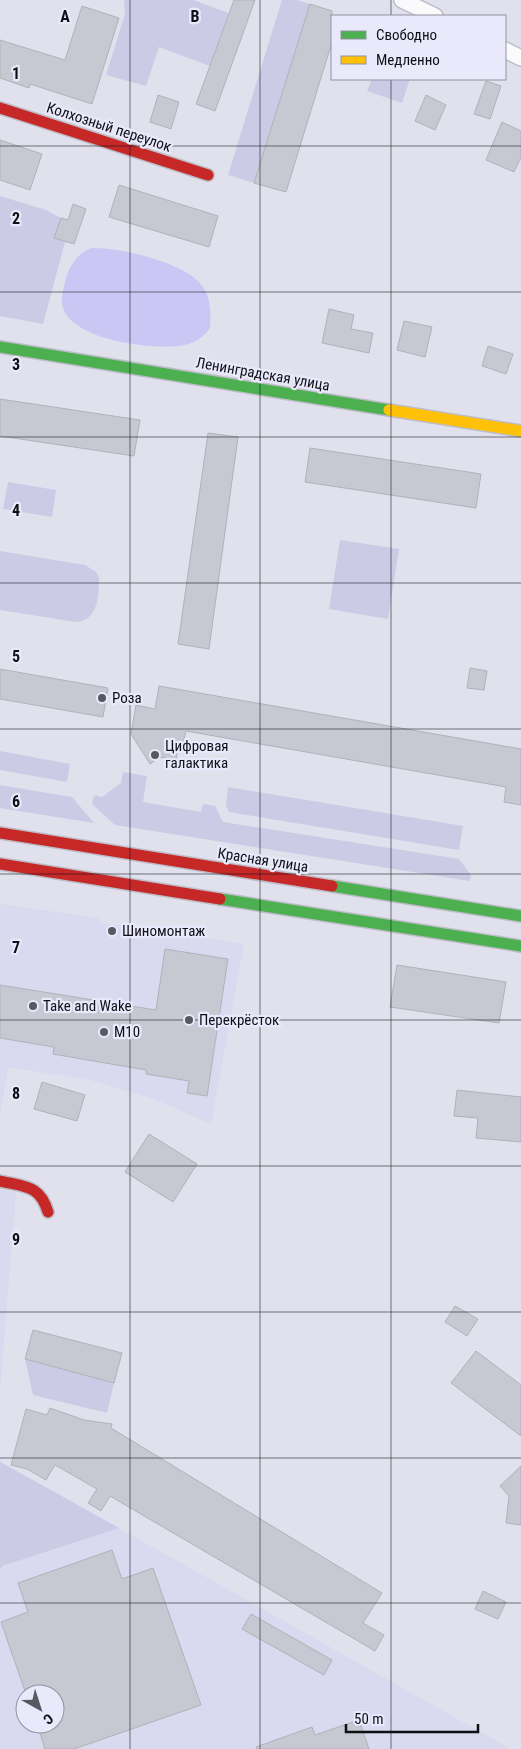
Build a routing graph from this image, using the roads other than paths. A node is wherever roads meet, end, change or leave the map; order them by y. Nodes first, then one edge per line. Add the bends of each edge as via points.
1 (402, 0) edge
2 (433, 15) edge
3 (506, 50) edge
4 (521, 58) edge
5 (0, 108) edge
6 (208, 175) dead end
7 (0, 347) edge
8 (521, 431) edge
9 (0, 833) edge
10 (0, 864) edge
11 (521, 916) edge
12 (521, 946) edge
13 (0, 1181) edge
14 (48, 1212) dead end

1 - 2 street
3 - 4 street
5 - 6 main road, Колхозный переулок
7 - 8 main road, Ленинградская улица
9 - 11 main road, Красная улица
10 - 12 main road
13 - 14 main road via 36,1190

